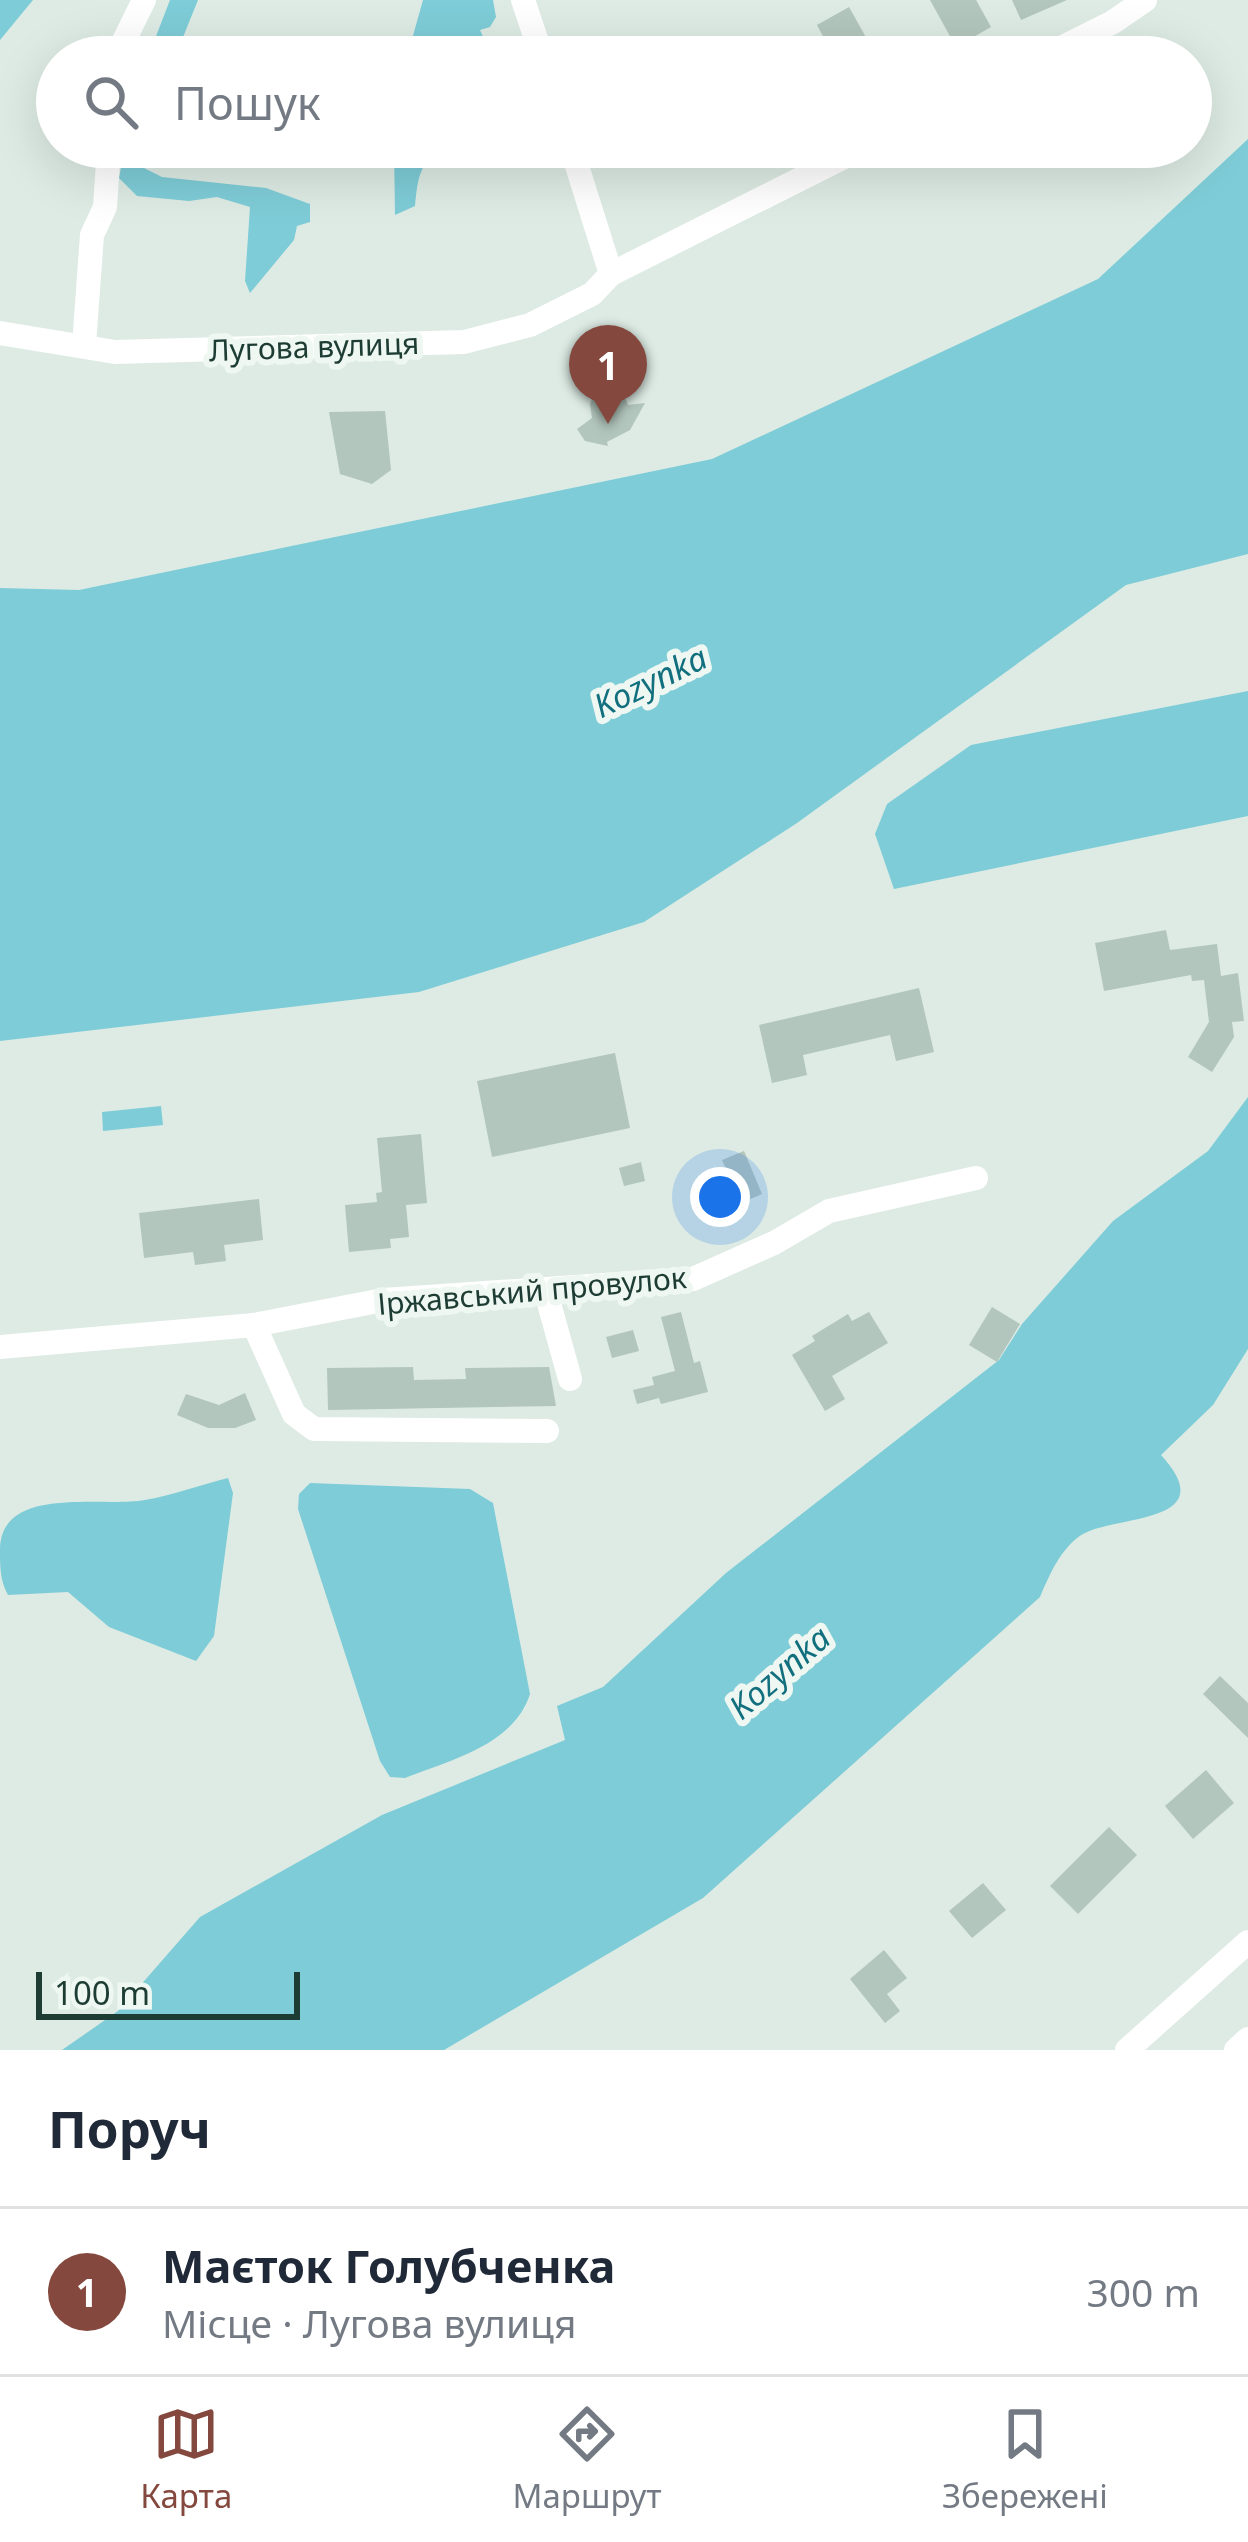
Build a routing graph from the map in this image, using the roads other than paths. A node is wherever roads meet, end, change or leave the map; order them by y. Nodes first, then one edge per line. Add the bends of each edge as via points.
1 (144, 0) edge
2 (530, 2) edge
3 (1136, 3) edge
4 (126, 36) edge
5 (537, 36) edge
6 (1079, 36) edge
7 (108, 168) edge
8 (578, 168) edge
9 (822, 168) edge
10 (611, 274) junction
11 (0, 333) edge
12 (84, 345) junction
13 (976, 1178) dead end
14 (545, 1289) junction
15 (254, 1325) junction
16 (0, 1347) edge
17 (569, 1378) dead end
18 (548, 1431) dead end
19 (1248, 1942) edge
20 (1248, 2039) edge
21 (1127, 2050) edge
22 (1236, 2050) edge

1 - 4 street
2 - 5 street
3 - 6 street
7 - 12 street via 105,207 92,235
8 - 10 street
9 - 10 street, Лугова вулиця
10 - 12 street, Лугова вулиця via 592,294 530,326 464,342 115,352
11 - 12 street, Лугова вулиця
13 - 14 street, Іржавський провулок via 829,1211 693,1280
14 - 15 street, Іржавський провулок via 383,1300
14 - 17 street
15 - 16 street, Іржавський провулок
15 - 18 street via 294,1414 314,1429
19 - 21 street
20 - 22 street

